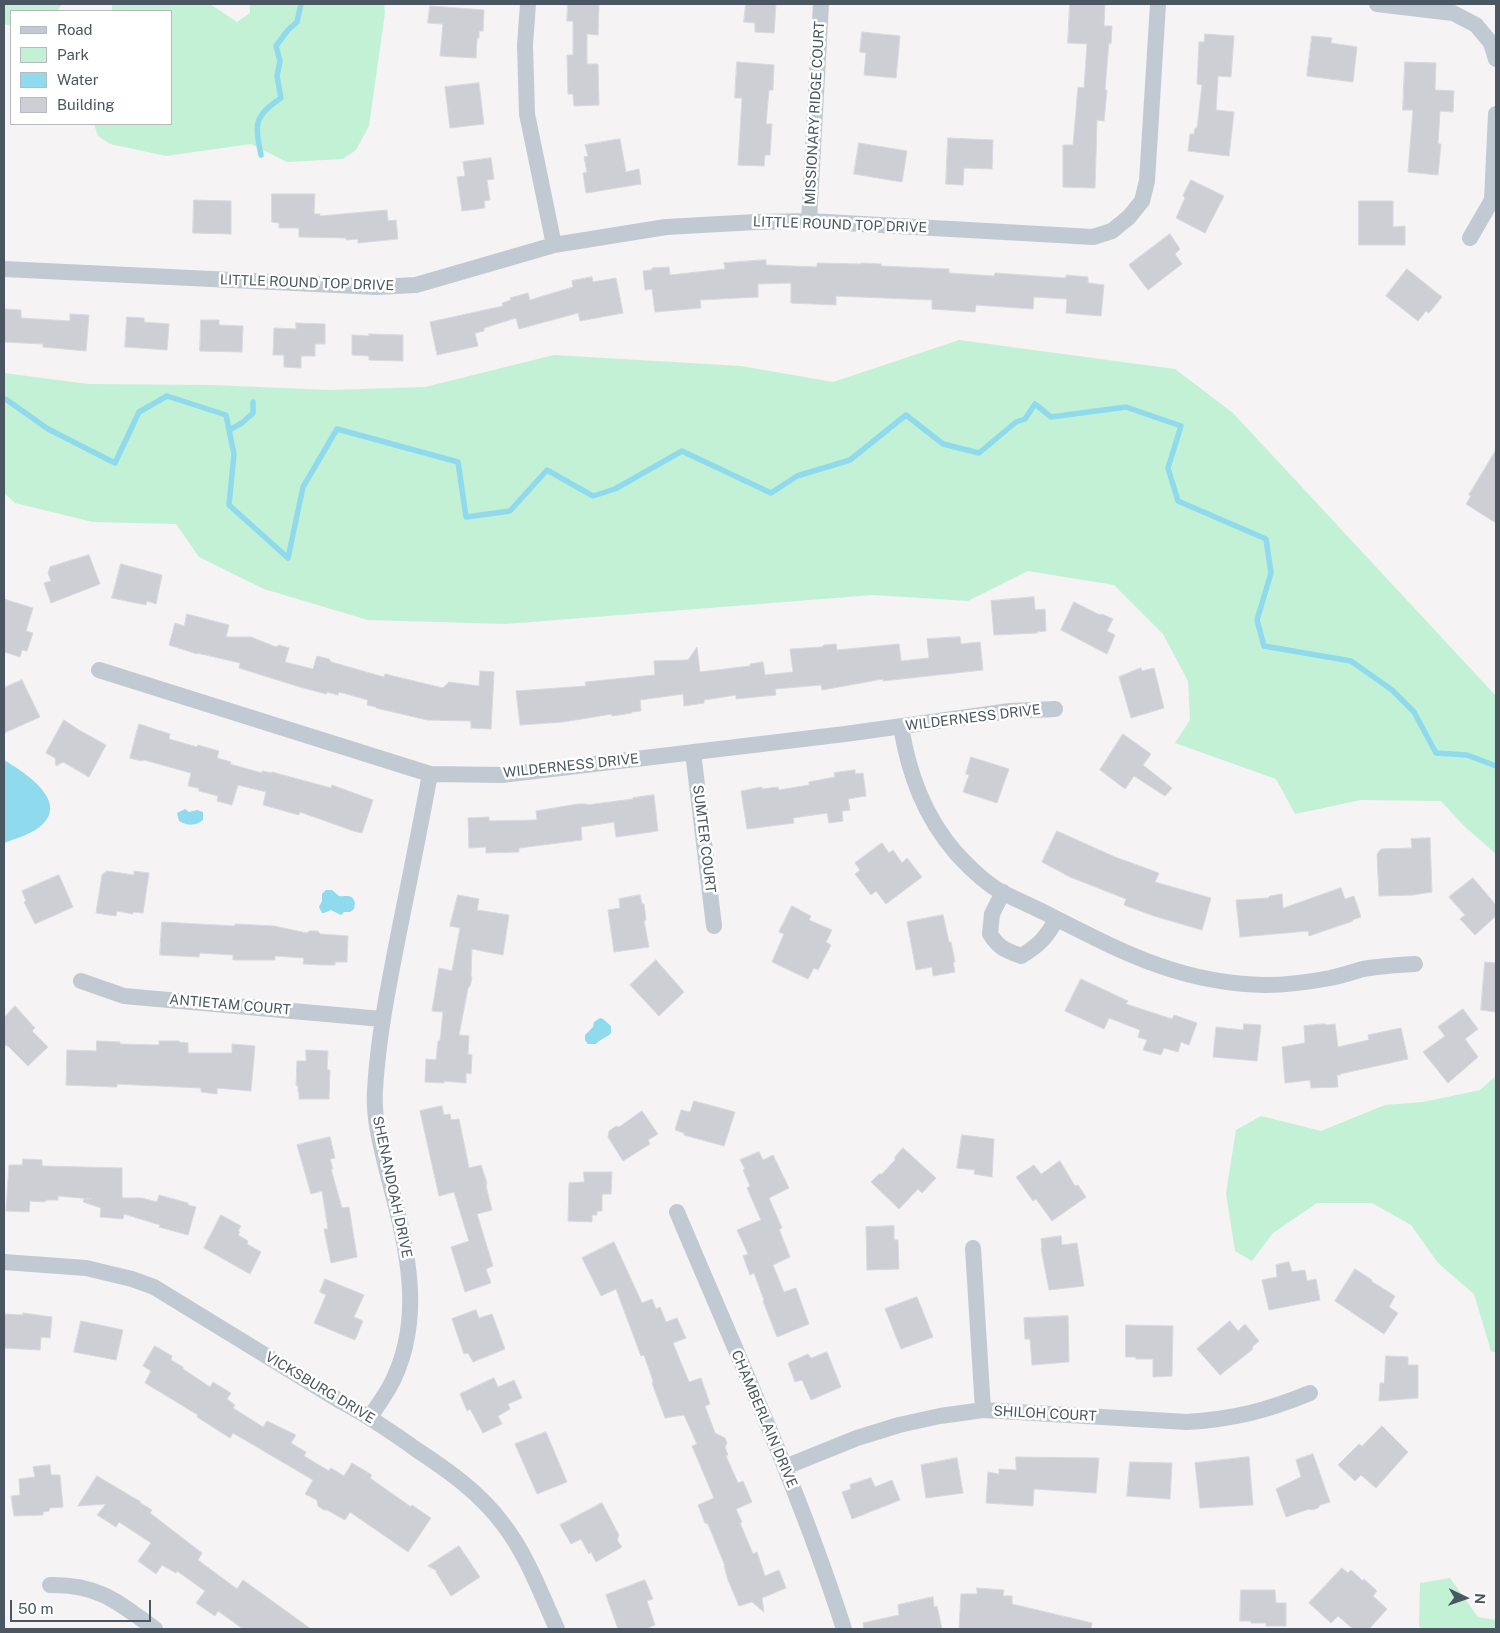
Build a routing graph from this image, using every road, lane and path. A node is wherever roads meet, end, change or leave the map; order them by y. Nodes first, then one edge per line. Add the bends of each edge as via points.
1 (528, 4) edge
2 (821, 4) edge
3 (1158, 4) edge
4 (1377, 4) edge
5 (1496, 59) edge
6 (1496, 114) edge
7 (809, 221) junction
8 (1470, 238) dead end
9 (554, 245) junction
10 (4, 269) edge
11 (99, 670) dead end
12 (1055, 710) dead end
13 (901, 727) junction
14 (693, 752) junction
15 (430, 774) junction
16 (1003, 892) junction
17 (1057, 919) junction
18 (714, 926) dead end
19 (1415, 964) dead end
20 (81, 981) dead end
21 (382, 1018) junction
22 (677, 1212) dead end
23 (973, 1248) dead end
24 (4, 1262) edge
25 (1310, 1393) dead end
26 (983, 1410) junction
27 (370, 1417) junction
28 (785, 1467) junction
29 (50, 1586) dead end
30 (155, 1629) edge
31 (557, 1629) edge
32 (844, 1629) edge

1 - 9 street via 525,45 527,114
2 - 7 street, MISSIONARY RIDGE COURT
3 - 7 street, LITTLE ROUND TOP DRIVE via 1147,181 1142,201 1112,231 1092,236
4 - 5 street via 1454,13 1476,26 1491,43
6 - 8 street via 1492,200
7 - 9 street, LITTLE ROUND TOP DRIVE via 666,227
9 - 10 street, LITTLE ROUND TOP DRIVE via 416,285 377,288
11 - 15 street, WILDERNESS DRIVE
12 - 13 street, WILDERNESS DRIVE via 1010,711
13 - 14 street, WILDERNESS DRIVE
13 - 16 street via 914,781 939,831 976,873
14 - 15 street, WILDERNESS DRIVE via 502,774
14 - 18 street, SUMTER COURT
15 - 21 street, SHENANDOAH DRIVE
16 - 17 street
16 - 17 street via 992,914 990,934 1004,950 1021,956 1035,948
17 - 19 street via 1142,960 1203,979 1267,985 1299,983 1388,965
20 - 21 street, ANTIETAM COURT via 124,996
21 - 27 street, SHENANDOAH DRIVE via 375,1091 376,1118 407,1251 411,1297 398,1366 389,1388
22 - 28 street, CHAMBERLAIN DRIVE
23 - 26 street
24 - 27 street, VICKSBURG DRIVE via 86,1268 126,1277 154,1288
25 - 26 street, SHILOH COURT via 1250,1414 1187,1422
26 - 28 street, SHILOH COURT via 898,1425
27 - 31 street, VICKSBURG DRIVE via 447,1470 487,1504 518,1546
28 - 32 street, CHAMBERLAIN DRIVE
29 - 30 street via 84,1587 101,1592

